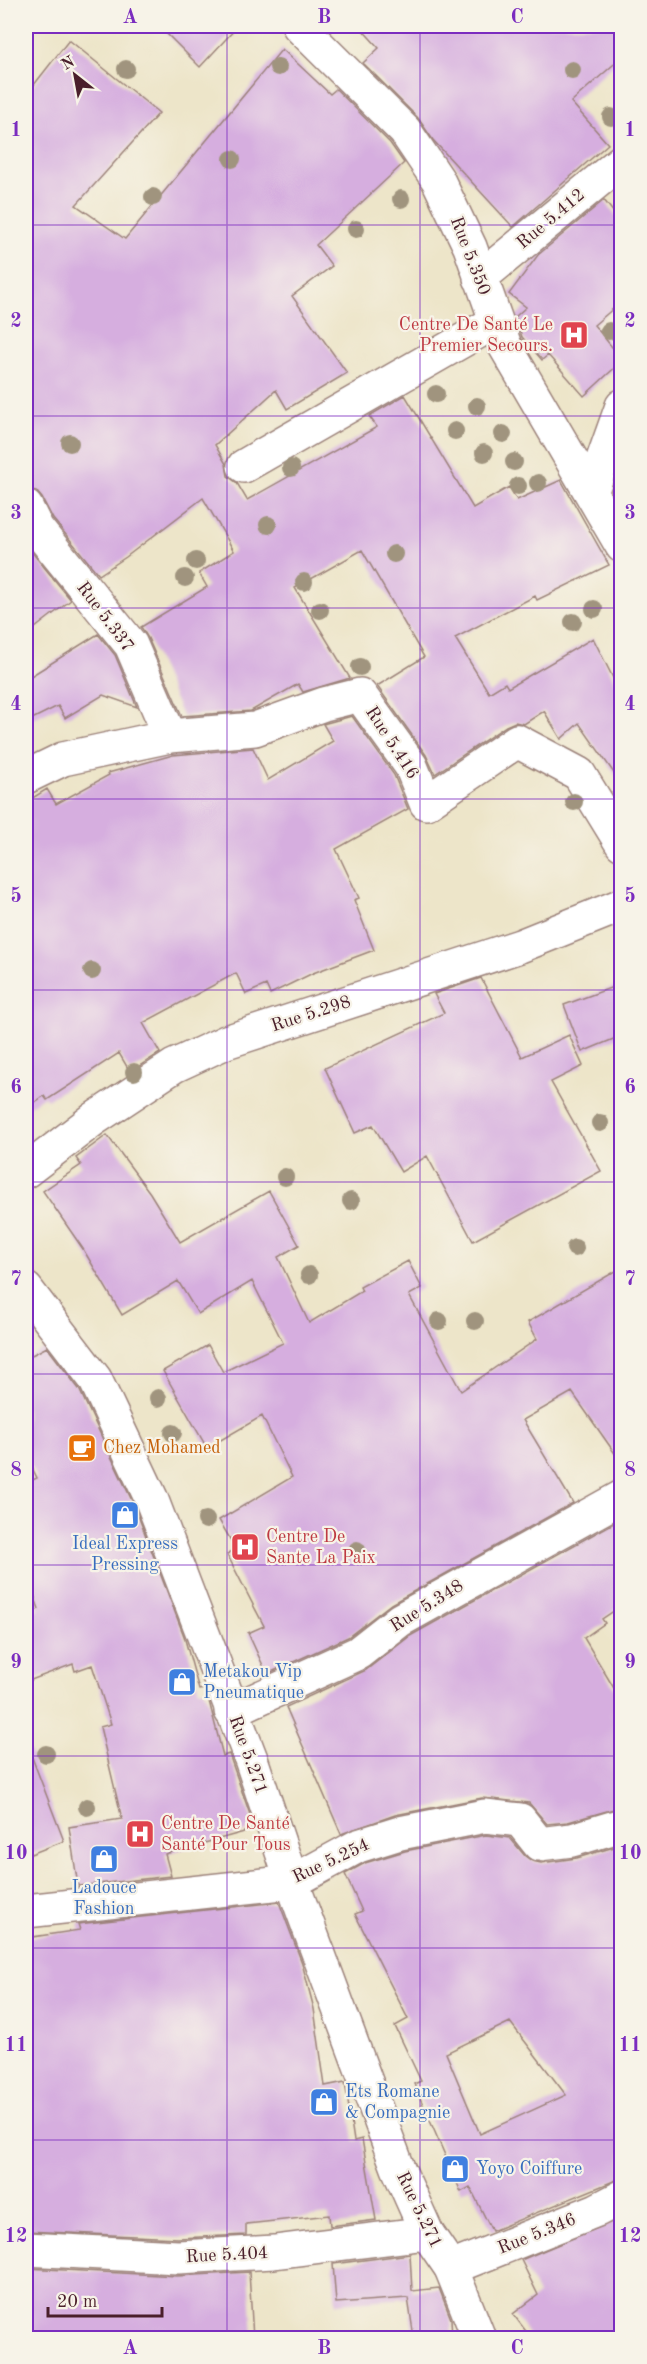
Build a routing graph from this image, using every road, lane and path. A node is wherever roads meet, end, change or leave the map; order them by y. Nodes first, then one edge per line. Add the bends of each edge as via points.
1 (299, 26) edge
2 (621, 161) edge
3 (480, 278) junction
4 (495, 322) junction
5 (621, 406) edge
6 (244, 466) dead end
7 (591, 493) junction
8 (26, 507) edge
9 (621, 546) edge
10 (170, 736) junction
11 (26, 777) edge
12 (621, 844) edge
13 (621, 905) edge
14 (26, 1171) edge
15 (26, 1289) edge
16 (621, 1497) edge
17 (231, 1711) junction
18 (621, 1826) edge
19 (292, 1882) junction
20 (26, 1911) edge
21 (621, 2197) edge
22 (427, 2233) junction
23 (26, 2249) edge
24 (451, 2268) junction
25 (479, 2338) edge

1 - 3 street, Rue 5.350 via 405,131 438,180 470,247
2 - 3 street, Rue 5.412
3 - 4 street, Rue 5.350
4 - 6 street
4 - 7 street, Rue 5.350 via 505,346
5 - 7 street
7 - 9 street, Rue 5.350
8 - 10 street, Rue 5.337 via 38,529 131,645
10 - 11 street, Rue 5.416 via 63,759
10 - 12 street, Rue 5.416 via 255,729 360,695 411,766 426,803 517,741 579,774
13 - 14 street, Rue 5.298 via 520,946 226,1042 174,1066 94,1119
15 - 17 street, Rue 5.271 via 95,1379 151,1498
16 - 17 street, Rue 5.348 via 400,1620 358,1653
17 - 19 street, Rue 5.271
18 - 19 street, Rue 5.254 via 572,1840 539,1844 520,1820 485,1816 358,1846
19 - 20 street, Rue 5.254
19 - 22 street, Rue 5.271 via 398,2168
21 - 24 street, Rue 5.346
22 - 23 street, Rue 5.404 via 274,2252 178,2257
22 - 24 street, Rue 5.271
24 - 25 street, Rue 5.271

